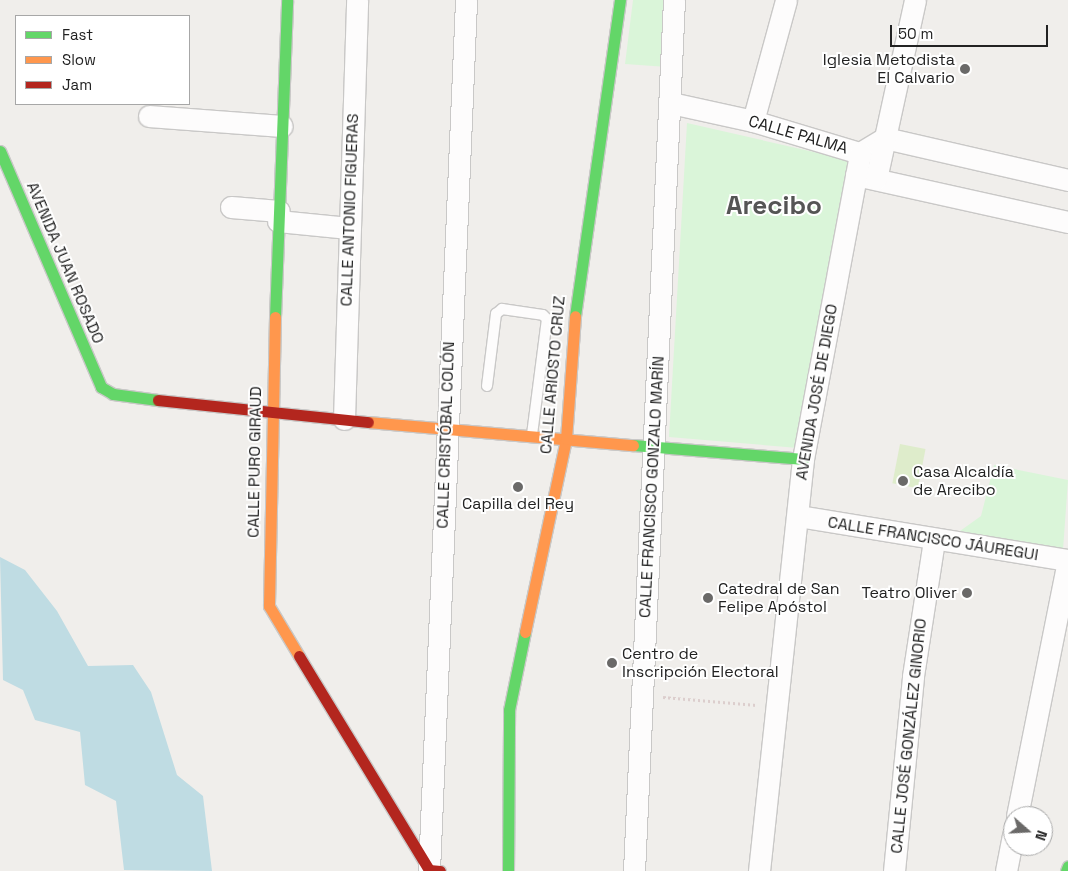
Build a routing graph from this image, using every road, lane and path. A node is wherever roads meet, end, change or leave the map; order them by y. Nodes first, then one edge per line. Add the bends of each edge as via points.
1 (287, 0) edge
2 (357, 0) edge
3 (466, 0) edge
4 (620, 0) edge
5 (674, 0) edge
6 (786, 0) edge
7 (915, 0) edge
8 (671, 103) junction
9 (149, 116) dead end
10 (753, 121) junction
11 (282, 126) junction
12 (885, 138) junction
13 (0, 151) edge
14 (860, 153) junction
15 (866, 177) junction
16 (1068, 180) edge
17 (230, 207) dead end
18 (279, 216) junction
19 (1068, 222) edge
20 (349, 228) junction
21 (487, 386) dead end
22 (271, 414) junction
23 (344, 419) junction
24 (446, 427) junction
25 (532, 435) junction
26 (566, 438) junction
27 (654, 448) junction
28 (803, 459) junction
29 (799, 516) junction
30 (934, 541) junction
31 (1068, 560) edge
32 (642, 695) junction
33 (777, 707) junction
34 (1019, 806) edge
35 (1009, 856) edge
36 (1068, 866) edge
37 (429, 871) edge
38 (440, 871) edge
39 (508, 871) edge
40 (634, 871) edge
41 (759, 871) edge
42 (894, 871) edge
43 (1006, 871) edge
44 (1066, 871) edge

1 - 11 street, CALLE PURO GIRAUD
2 - 20 street, CALLE ANTONIO FIGUERAS
3 - 24 street, CALLE CRISTÓBAL COLÓN
4 - 26 street, CALLE ARIOSTO CRUZ via 578,271
5 - 8 street, CALLE FRANCISCO GONZALO MARÍN
6 - 10 street
7 - 12 street, AVENIDA JOSÉ DE DIEGO
8 - 10 street, CALLE PALMA
8 - 27 street, CALLE FRANCISCO GONZALO MARÍN
9 - 11 street
10 - 14 street, CALLE PALMA
11 - 18 street, CALLE PURO GIRAUD
12 - 14 street, CALLE PALMA
12 - 15 street, AVENIDA JOSÉ DE DIEGO
12 - 16 street
13 - 22 street, AVENIDA JUAN ROSADO via 101,387 137,400
14 - 15 street, AVENIDA JOSÉ DE DIEGO
15 - 19 street
15 - 28 street, AVENIDA JOSÉ DE DIEGO
17 - 18 street
18 - 20 street
18 - 22 street, CALLE PURO GIRAUD
20 - 23 street, CALLE ANTONIO FIGUERAS
21 - 25 lane via 496,314 502,309 543,315 547,319
22 - 23 street
22 - 37 street, CALLE PURO GIRAUD via 269,606
23 - 24 street
24 - 25 street
24 - 37 street, CALLE CRISTÓBAL COLÓN
25 - 26 street
26 - 27 street
26 - 39 street, CALLE ARIOSTO CRUZ via 509,710
27 - 28 street
27 - 32 street, CALLE FRANCISCO GONZALO MARÍN
28 - 29 street, AVENIDA JOSÉ DE DIEGO
29 - 30 street, CALLE FRANCISCO JÁUREGUI
29 - 33 street, AVENIDA JOSÉ DE DIEGO
30 - 31 street, CALLE FRANCISCO JÁUREGUI
30 - 42 street, CALLE JOSÉ GONZÁLEZ GINORIO via 913,676
31 - 34 street
32 - 33 path
32 - 40 street, CALLE FRANCISCO GONZALO MARÍN
33 - 41 street, AVENIDA JOSÉ DE DIEGO
35 - 43 street
36 - 44 street
37 - 38 street

